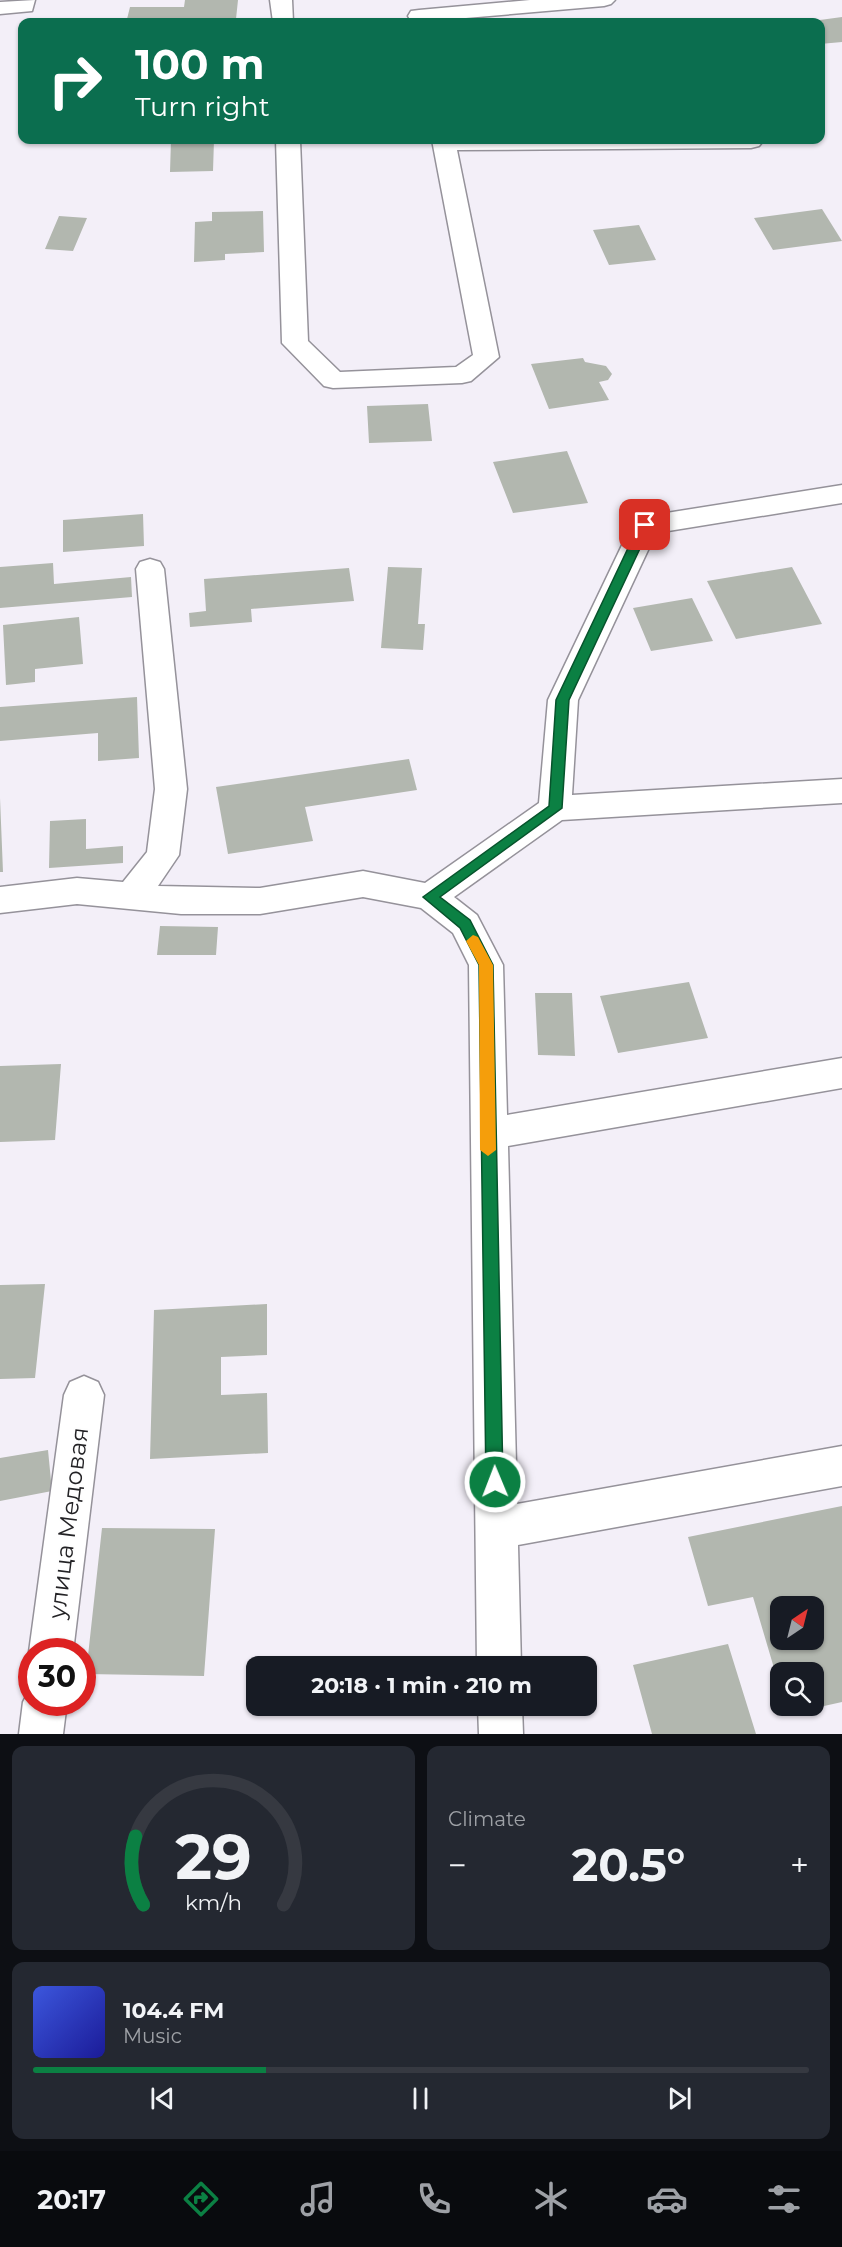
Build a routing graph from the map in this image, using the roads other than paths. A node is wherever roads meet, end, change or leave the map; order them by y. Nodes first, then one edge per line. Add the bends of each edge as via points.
1 (24, 0) edge
2 (281, 0) edge
3 (604, 0) edge
4 (0, 8) edge
5 (418, 13) edge
6 (283, 18) edge
7 (288, 144) edge
8 (444, 144) edge
9 (842, 494) edge
10 (150, 569) dead end
11 (842, 791) edge
12 (555, 808) junction
13 (131, 896) junction
14 (430, 897) junction
15 (0, 900) edge
16 (842, 1073) edge
17 (488, 1134) junction
18 (84, 1395) dead end
19 (842, 1466) edge
20 (496, 1528) junction
21 (53, 1638) edge
22 (499, 1656) edge
23 (43, 1716) edge
24 (500, 1716) edge
25 (41, 1734) edge
26 (501, 1734) edge

1 - 4 street via 24,6
2 - 6 street
3 - 5 street
7 - 8 street via 295,343 333,380 462,375 486,357
9 - 12 street via 645,525 563,700
10 - 13 street via 171,789 163,855
11 - 12 street
12 - 14 street
13 - 14 street via 181,901 260,901 363,884
13 - 15 street via 77,891
14 - 17 street via 465,924 486,965
16 - 17 street
17 - 20 street
18 - 21 street, улица Медовая
19 - 20 street
20 - 22 street
23 - 25 street
24 - 26 street

